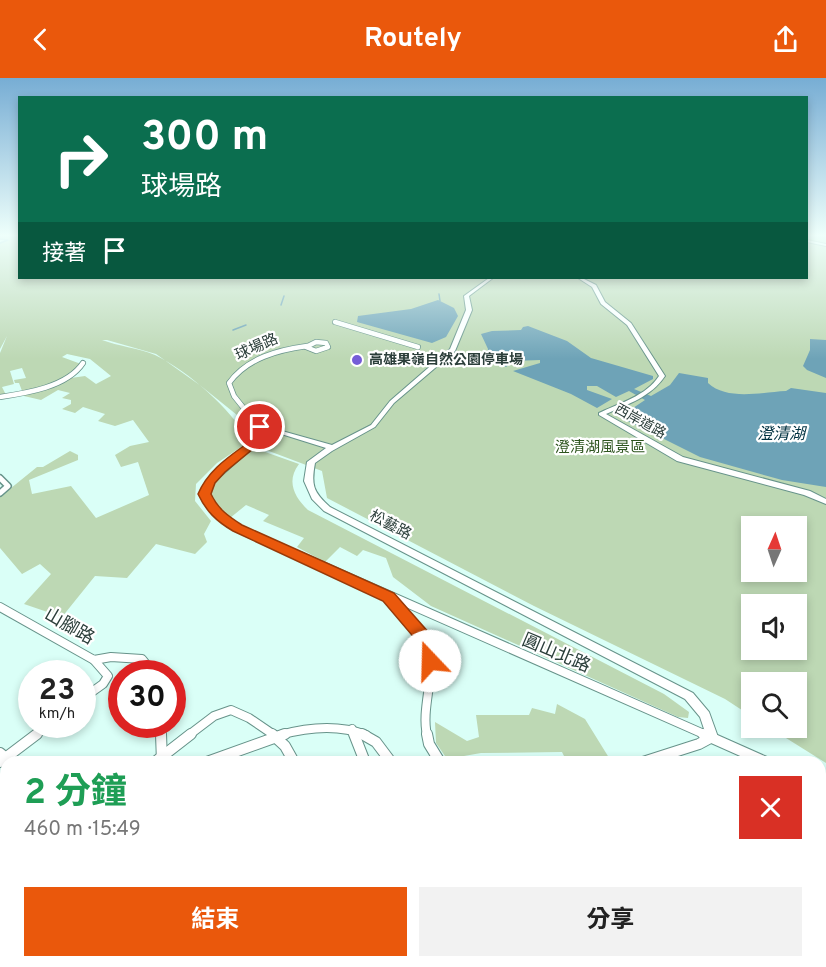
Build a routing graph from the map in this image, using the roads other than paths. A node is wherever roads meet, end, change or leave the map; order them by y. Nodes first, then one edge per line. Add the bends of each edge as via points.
1 (490, 279) edge
2 (582, 279) edge
3 (335, 322) dead end
4 (307, 346) junction
5 (418, 347) dead end
6 (83, 363) dead end
7 (0, 397) edge
8 (250, 416) junction
9 (354, 437) junction
10 (332, 447) junction
11 (320, 455) junction
12 (0, 478) edge
13 (0, 493) edge
14 (826, 502) edge
15 (389, 597) junction
16 (0, 607) edge
17 (94, 660) joint
18 (143, 660) edge
19 (96, 662) edge
20 (96, 689) edge
21 (352, 729) junction
22 (275, 737) junction
23 (712, 737) junction
24 (32, 738) edge
25 (161, 738) edge
26 (9, 756) edge
27 (160, 756) edge
28 (165, 756) edge
29 (223, 756) edge
30 (292, 756) edge
31 (363, 756) edge
32 (386, 756) edge
33 (436, 756) edge
34 (659, 756) edge
35 (753, 756) edge

1 - 9 street via 466,296 469,310 453,350 392,402 373,426
2 - 14 street, 西岸道路 via 594,286 608,308 629,324 662,376 647,391 601,414 680,459
3 - 5 street
4 - 4 street, 球場路 via 316,351 328,345 316,342
4 - 8 street, 球場路 via 265,357 231,378 230,388
6 - 7 street via 79,370 40,389
8 - 10 street via 280,432
8 - 15 street, 球場路 via 262,431 261,436 209,482 204,494 210,506 237,528
9 - 10 street
9 - 11 street
10 - 11 street
11 - 23 street, 松藝路 via 311,462 308,481 316,499 327,509 689,696 705,714
12 - 13 street via 8,486
15 - 23 street, 圓山北路
15 - 33 street, 球場路 via 424,639 430,661 424,722
16 - 17 street, 山腳路
17 - 18 street, 山腳路 via 111,657
19 - 20 street via 108,676
21 - 22 street via 327,728
21 - 31 street
21 - 32 street via 373,739
22 - 28 street via 231,710 214,716
22 - 29 street
22 - 30 street
23 - 34 street via 704,744
23 - 35 street, 圓山北路
24 - 26 street
25 - 27 street

